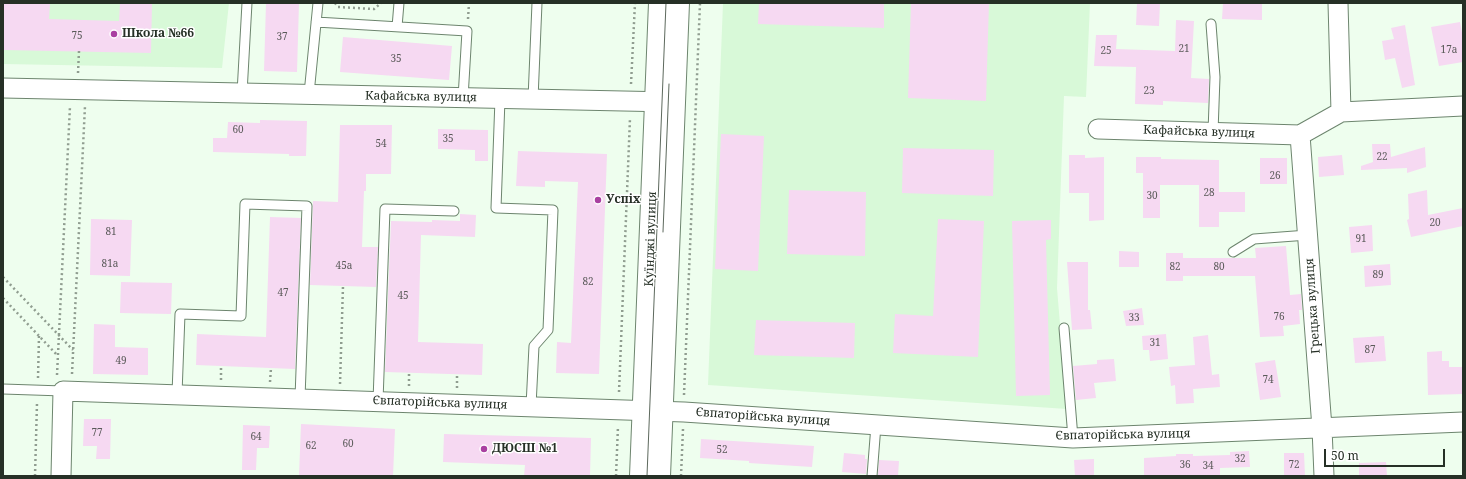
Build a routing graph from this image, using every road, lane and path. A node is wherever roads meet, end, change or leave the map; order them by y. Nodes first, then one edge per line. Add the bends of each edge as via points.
1 (247, 3) edge
2 (318, 3) edge
3 (335, 3) edge
4 (381, 3) edge
5 (399, 3) edge
6 (537, 3) edge
7 (635, 3) edge
8 (660, 3) edge
9 (678, 3) edge
10 (700, 3) edge
11 (1338, 3) edge
12 (316, 22) junction
13 (1211, 24) dead end
14 (397, 27) junction
15 (631, 84) dead end
16 (3, 88) edge
17 (78, 90) junction
18 (242, 93) junction
19 (310, 94) junction
20 (463, 98) junction
21 (500, 98) junction
22 (534, 99) junction
23 (665, 102) junction
24 (1463, 106) edge
25 (1341, 112) junction
26 (630, 117) dead end
27 (1098, 129) dead end
28 (1213, 132) junction
29 (1300, 135) junction
30 (454, 211) dead end
31 (1308, 235) junction
32 (1233, 252) dead end
33 (3, 277) edge
34 (343, 286) dead end
35 (3, 298) edge
36 (1064, 328) dead end
37 (59, 335) junction
38 (39, 336) junction
39 (73, 350) junction
40 (58, 356) junction
41 (3, 389) edge
42 (38, 390) junction
43 (63, 391) junction
44 (619, 392) dead end
45 (177, 394) junction
46 (684, 395) dead end
47 (300, 398) junction
48 (339, 400) junction
49 (378, 401) junction
50 (531, 406) junction
51 (653, 410) junction
52 (1463, 422) edge
53 (876, 424) junction
54 (618, 425) dead end
55 (683, 428) dead end
56 (1322, 428) junction
57 (1073, 438) junction
58 (35, 476) edge
59 (61, 476) edge
60 (616, 476) edge
61 (641, 476) edge
62 (659, 476) edge
63 (681, 476) edge
64 (872, 476) edge
65 (1324, 476) edge

1 - 18 lane
2 - 12 lane
3 - 4 path via 338,6 374,9
5 - 14 lane
6 - 22 lane
7 - 15 path
8 - 23 main road, Куїнджі вулиця
9 - 23 main road, Куїнджі вулиця
10 - 46 path
11 - 25 street
12 - 14 lane
12 - 19 lane
13 - 28 lane via 1215,77
14 - 20 lane via 467,32
16 - 17 street
17 - 18 street, Кафайська вулиця
17 - 37 path
17 - 39 path
18 - 19 street, Кафайська вулиця
19 - 20 street, Кафайська вулиця
20 - 21 street, Кафайська вулиця
21 - 22 street, Кафайська вулиця
21 - 50 lane via 496,208 553,210 548,330 534,346
22 - 23 street, Кафайська вулиця
23 - 51 main road, Куїнджі вулиця
24 - 25 street
25 - 29 street
26 - 44 path
27 - 28 street, Кафайська вулиця
28 - 29 street, Кафайська вулиця
29 - 31 street, Грецька вулиця
30 - 49 lane via 385,209
31 - 32 lane via 1254,239
31 - 56 street, Грецька вулиця
33 - 37 path
34 - 48 path
35 - 38 path
36 - 57 lane
37 - 39 path
37 - 40 path
38 - 40 path
38 - 42 path
39 - 43 path
40 - 43 path
41 - 42 lane
42 - 43 lane
42 - 58 path
43 - 45 street, Євпаторійська вулиця
43 - 59 street
45 - 47 street, Євпаторійська вулиця
45 - 47 lane via 180,314 241,316 245,204 253,204 307,206
47 - 48 street, Євпаторійська вулиця
48 - 49 street, Євпаторійська вулиця
49 - 50 street, Євпаторійська вулиця
50 - 51 street, Євпаторійська вулиця
51 - 53 street, Євпаторійська вулиця
51 - 61 main road, Куїнджі вулиця
51 - 62 main road, Куїнджі вулиця
52 - 56 street, Євпаторійська вулиця
53 - 57 street, Євпаторійська вулиця
53 - 64 lane
54 - 60 path
55 - 63 path
56 - 57 street, Євпаторійська вулиця
56 - 65 street, Грецька вулиця

